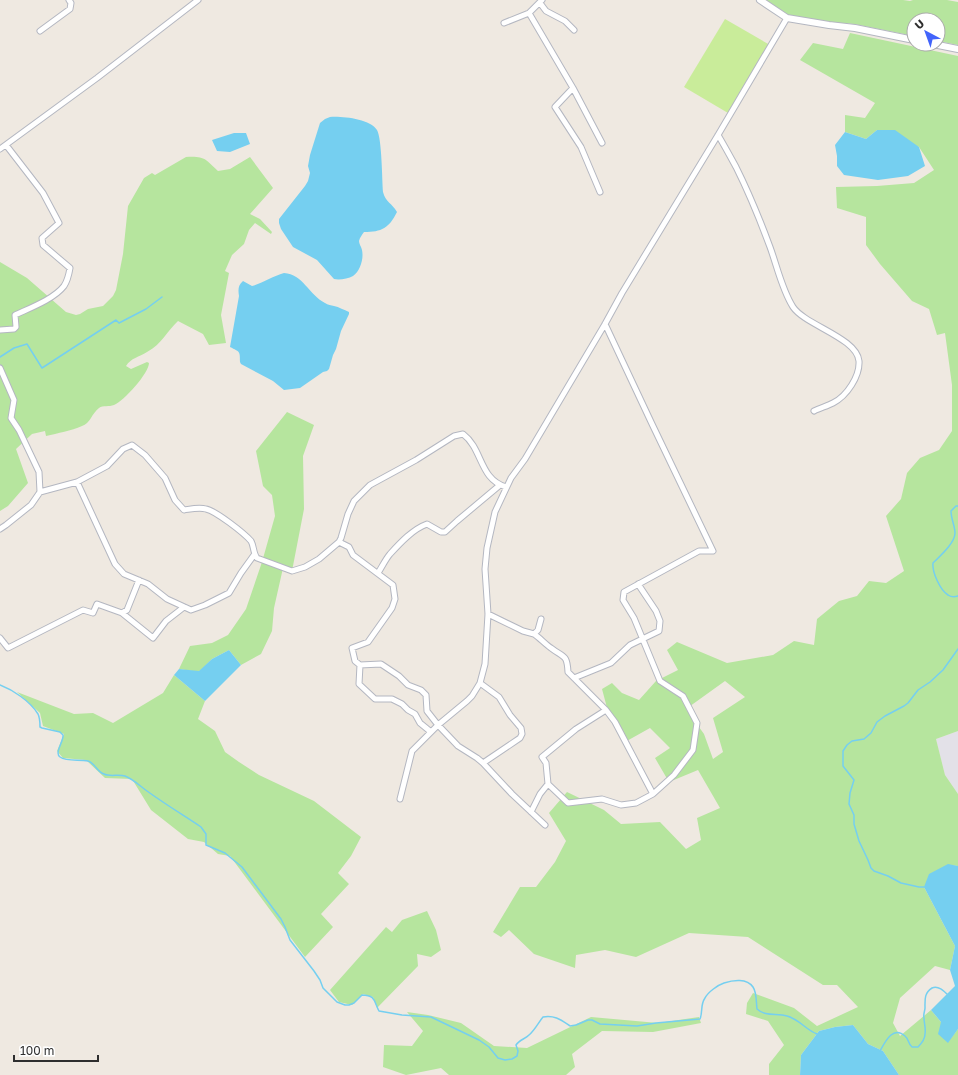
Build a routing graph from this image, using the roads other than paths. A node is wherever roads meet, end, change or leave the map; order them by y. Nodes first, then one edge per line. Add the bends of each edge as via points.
1 (69, 0) edge
2 (198, 0) edge
3 (760, 0) edge
4 (541, 2) edge
5 (529, 13) junction
6 (787, 18) junction
7 (504, 24) dead end
8 (40, 30) dead end
9 (574, 30) dead end
10 (906, 38) edge
11 (946, 47) edge
12 (958, 49) edge
13 (573, 88) junction
14 (718, 135) junction
15 (602, 143) dead end
16 (6, 145) junction
17 (0, 149) edge
18 (600, 192) dead end
19 (605, 324) junction
20 (0, 330) edge
21 (0, 368) edge
22 (814, 411) dead end
23 (77, 482) junction
24 (500, 485) junction
25 (506, 487) junction
26 (40, 492) junction
27 (0, 528) edge
28 (339, 542) junction
29 (254, 555) junction
30 (378, 573) junction
31 (139, 580) junction
32 (638, 584) junction
33 (184, 607) junction
34 (122, 613) junction
35 (488, 614) junction
36 (541, 619) dead end
37 (534, 634) junction
38 (0, 638) edge
39 (643, 638) junction
40 (360, 666) junction
41 (574, 678) junction
42 (480, 683) junction
43 (606, 710) junction
44 (438, 725) junction
45 (431, 732) junction
46 (483, 763) junction
47 (548, 784) junction
48 (653, 794) junction
49 (400, 798) dead end
50 (531, 812) junction
51 (545, 825) dead end

1 - 8 street via 70,9
2 - 16 street
3 - 6 street
4 - 5 street
4 - 9 street via 546,11 565,21
5 - 7 street
5 - 13 street
6 - 10 street
6 - 14 street
11 - 12 street
13 - 15 street
13 - 18 street via 555,107 581,147
14 - 19 street
14 - 22 street via 755,209 793,308 847,343 858,356 858,372 849,389 835,402
16 - 17 street
16 - 20 street via 43,193 59,223 42,238 43,245 70,268 68,278 58,292 15,316 14,329
19 - 25 street
19 - 32 street via 713,551 699,551
21 - 26 street via 14,400 11,418 39,472
23 - 26 street
23 - 29 street via 107,466 132,445 145,455 165,478 175,500 184,510 206,509 215,513 252,543
23 - 31 street via 115,564 124,574
24 - 25 street
24 - 28 street via 490,477 470,440 463,434 454,436 370,485 354,501
24 - 30 street via 445,532 427,524 421,526 390,555
25 - 35 street via 495,512 487,548 485,568
26 - 27 street via 32,505
28 - 29 street via 319,559 292,571
28 - 30 street via 349,547 353,554
29 - 33 street via 229,593 191,610
30 - 40 street via 393,586 395,598 392,608 368,642 352,648 355,661
31 - 33 street via 166,599
31 - 34 street via 127,610
32 - 39 street via 624,592 623,600
32 - 39 street via 660,621 660,631
33 - 34 street via 166,621 153,638
34 - 38 street via 97,604 93,613 83,610 8,648
35 - 37 street
35 - 42 street via 486,664
36 - 37 street
37 - 41 street via 563,656 567,662 568,672
39 - 41 street via 630,644 612,663
39 - 48 street via 660,681 683,696 697,723 693,750 674,775
40 - 44 street via 381,664 408,685 421,690 426,695 427,711
40 - 45 street via 359,684 375,699 392,698 415,714 420,723
41 - 43 street
42 - 44 street via 467,701
42 - 46 street via 499,697 521,728 522,734 520,738
43 - 47 street via 576,729 542,757 546,763
43 - 48 street
44 - 45 street
44 - 46 street via 458,746
45 - 49 street via 412,751
46 - 50 street
47 - 48 street via 568,803 602,799 620,805 636,803
47 - 50 street
50 - 51 street

